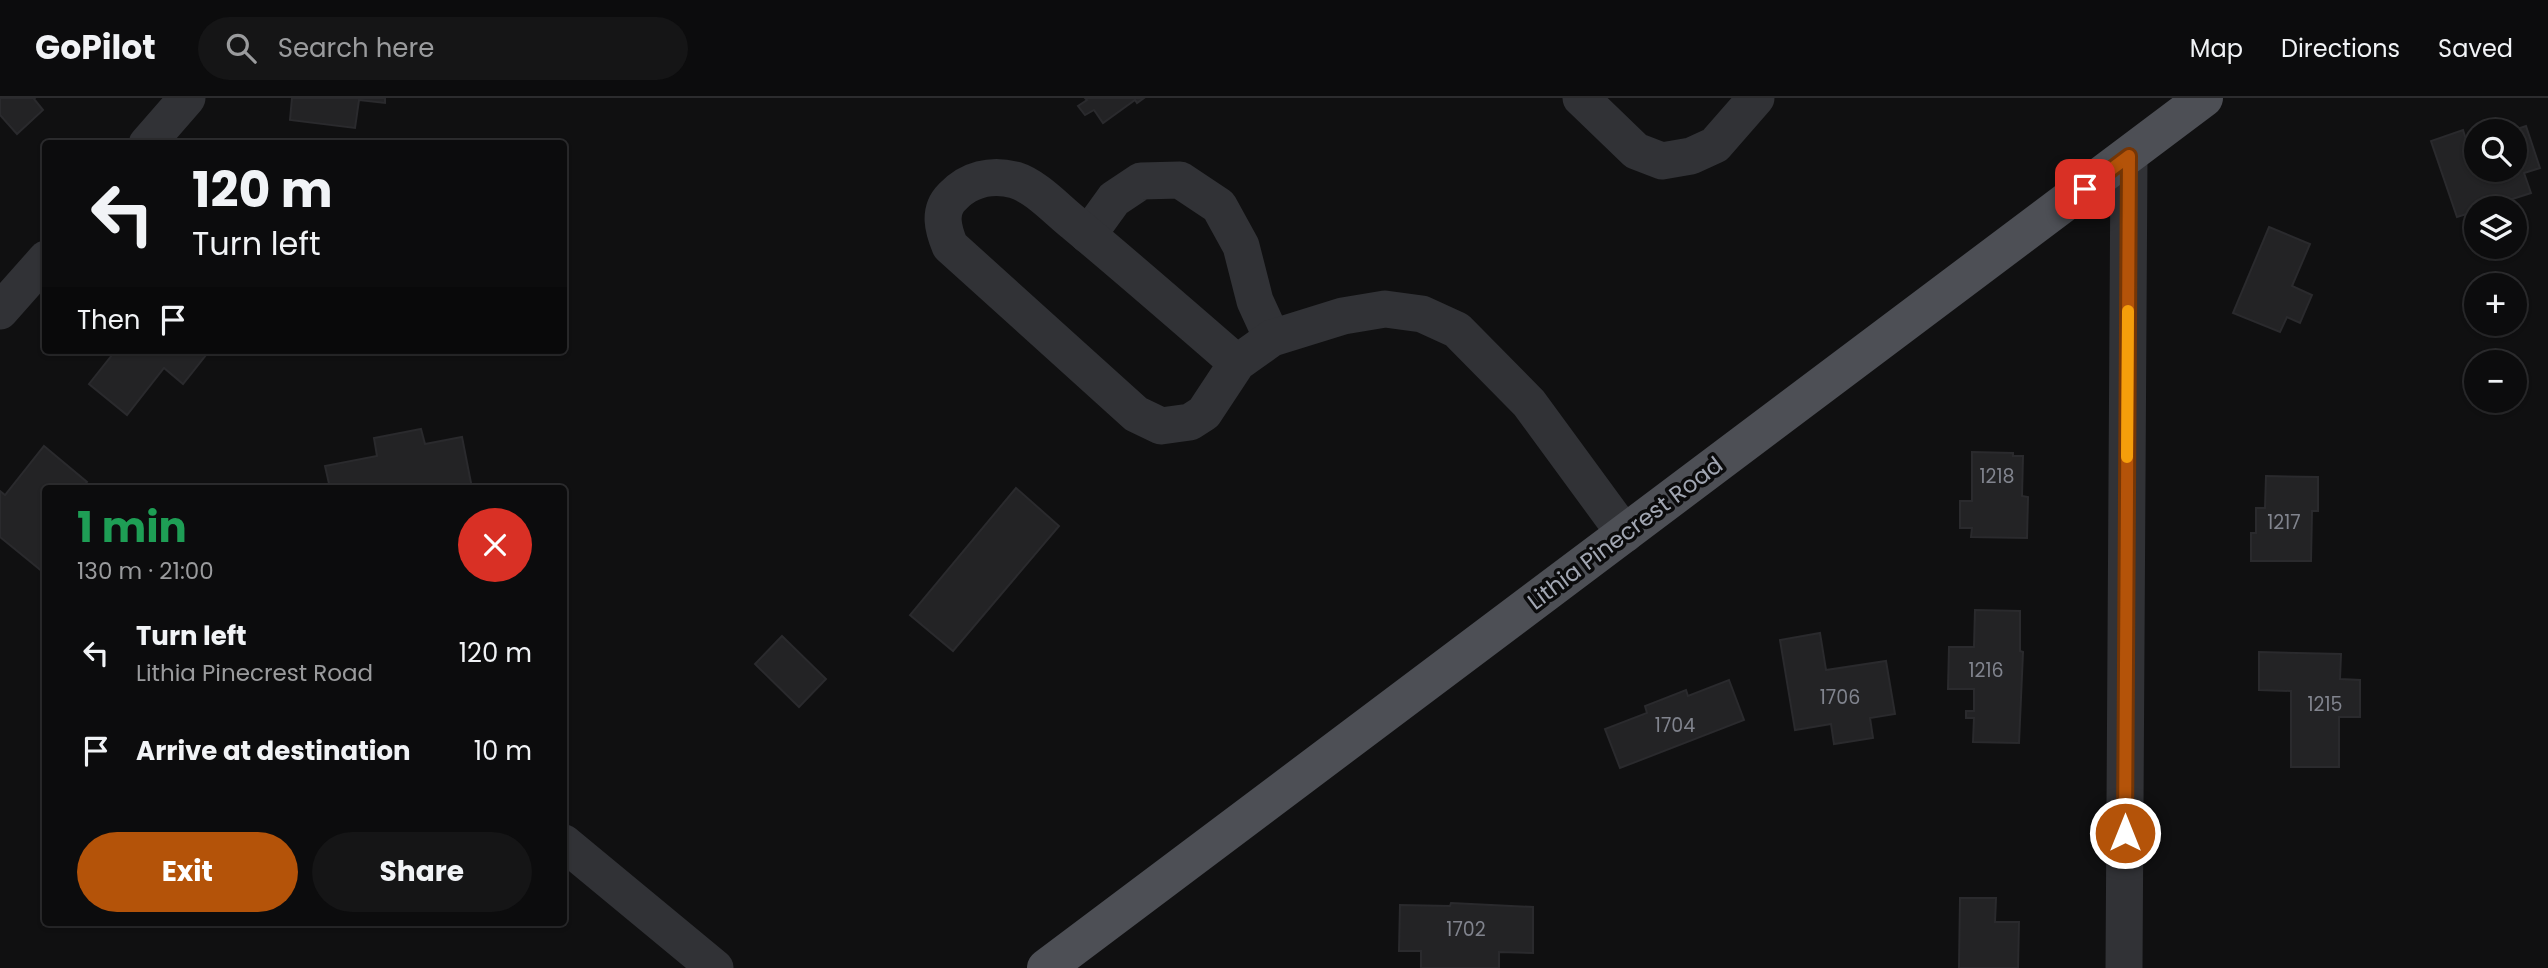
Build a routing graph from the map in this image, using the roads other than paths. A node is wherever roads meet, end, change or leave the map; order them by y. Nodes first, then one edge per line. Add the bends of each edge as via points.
1 (187, 98) edge
2 (1581, 98) edge
3 (1756, 98) edge
4 (2204, 98) edge
5 (150, 140) edge
6 (2129, 156) junction
7 (1088, 235) junction
8 (42, 264) edge
9 (0, 311) edge
10 (1272, 338) junction
11 (1237, 363) junction
12 (1625, 534) junction
13 (567, 845) edge
14 (715, 968) edge
15 (1046, 968) edge
16 (2124, 968) edge

1 - 5 street
2 - 3 street via 1636,151 1662,161 1691,156 1715,145
4 - 6 main road, Lithia Pinecrest Road
6 - 12 main road, Lithia Pinecrest Road
6 - 16 street
7 - 10 street via 1114,199 1141,181 1180,180 1219,206 1241,246 1255,301
7 - 11 street
7 - 11 street via 1017,181 989,177 962,186 945,204 942,228 950,246 1136,414 1161,426 1190,422 1204,413
8 - 9 street
10 - 11 street
10 - 12 street via 1343,316 1385,309 1422,314 1457,330 1529,403
12 - 15 main road, Lithia Pinecrest Road
13 - 14 street

